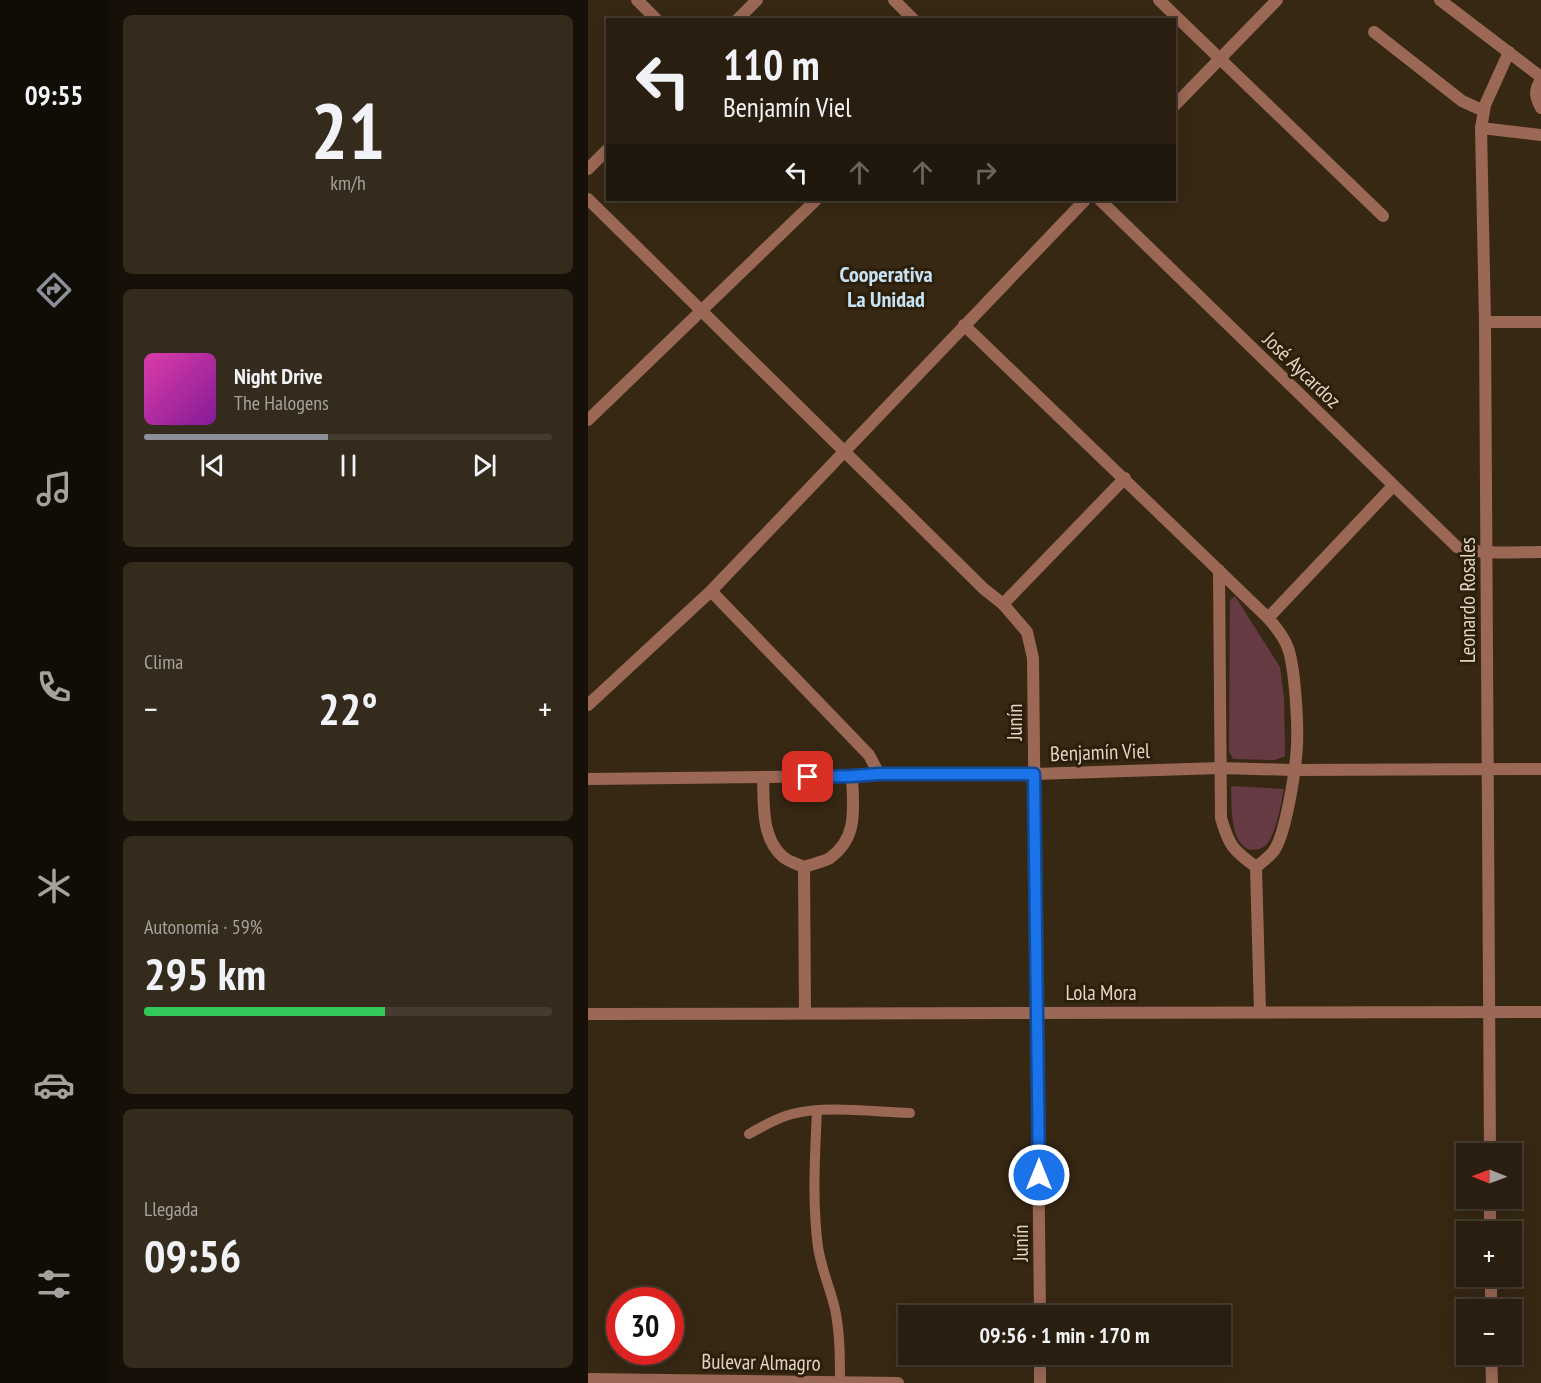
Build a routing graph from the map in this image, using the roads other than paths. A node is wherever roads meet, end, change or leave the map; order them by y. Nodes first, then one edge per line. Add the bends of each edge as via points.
1 (637, 0) edge
2 (757, 0) edge
3 (894, 0) edge
4 (1159, 0) edge
5 (1277, 0) edge
6 (1440, 0) edge
7 (655, 18) edge
8 (739, 18) edge
9 (912, 18) edge
10 (1374, 32) dead end
11 (1509, 52) junction
12 (1220, 59) junction
13 (1541, 79) edge
14 (1176, 104) edge
15 (1541, 108) edge
16 (1484, 111) junction
17 (1481, 128) junction
18 (1541, 135) edge
19 (606, 151) edge
20 (588, 169) edge
21 (588, 199) edge
22 (815, 201) edge
23 (1084, 201) edge
24 (1101, 201) edge
25 (1383, 216) dead end
26 (701, 310) junction
27 (1485, 322) junction
28 (1541, 322) edge
29 (964, 325) junction
30 (588, 420) edge
31 (843, 451) junction
32 (1125, 478) junction
33 (1393, 486) junction
34 (1486, 552) junction
35 (1541, 552) edge
36 (1220, 570) junction
37 (711, 591) junction
38 (1003, 604) junction
39 (1268, 618) junction
40 (588, 705) edge
41 (1220, 768) junction
42 (1541, 769) edge
43 (1293, 770) junction
44 (1488, 770) junction
45 (879, 774) junction
46 (1034, 774) junction
47 (852, 776) junction
48 (763, 777) junction
49 (588, 779) edge
50 (804, 867) junction
51 (1256, 867) junction
52 (1038, 1011) junction
53 (1260, 1012) junction
54 (1489, 1012) junction
55 (1541, 1012) edge
56 (805, 1013) junction
57 (588, 1014) edge
58 (817, 1110) junction
59 (910, 1113) dead end
60 (749, 1134) dead end
61 (1490, 1143) edge
62 (1040, 1305) edge
63 (1040, 1365) edge
64 (1491, 1365) edge
65 (588, 1368) edge
66 (588, 1381) edge
67 (840, 1382) edge
68 (898, 1383) edge
69 (1040, 1383) edge
70 (1492, 1383) edge

1 - 7 street
2 - 8 street
3 - 9 street
4 - 12 street
5 - 12 street
6 - 11 street
10 - 16 street via 1461,101
11 - 13 street
11 - 16 street, Leonardo Rosales
12 - 14 street
12 - 25 street
13 - 15 street via 1536,87
16 - 17 street, Leonardo Rosales
17 - 18 street
17 - 27 street, Leonardo Rosales
19 - 20 street
21 - 26 street
22 - 26 street
23 - 29 street
24 - 33 street, José Aycardoz
26 - 30 street
26 - 31 street
27 - 28 street
27 - 34 street, Leonardo Rosales
29 - 31 street
29 - 32 street
31 - 37 street
31 - 38 street
32 - 36 street
32 - 38 street
33 - 34 street, José Aycardoz via 1457,547
33 - 39 street
34 - 35 street, José Aycardoz
34 - 44 street, Leonardo Rosales
36 - 39 street
36 - 41 street
37 - 40 street
37 - 45 street via 869,755
38 - 46 street, Junín via 1028,632 1034,658
39 - 43 street via 1289,650 1293,674 1297,746
41 - 43 street, Benjamín Viel
41 - 46 street, Benjamín Viel
41 - 51 street via 1221,818 1226,838 1233,850
42 - 44 street, Benjamín Viel
43 - 44 street, Benjamín Viel
43 - 51 street via 1281,837 1274,852
44 - 54 street, Leonardo Rosales
45 - 46 street, Benjamín Viel
45 - 47 street, Benjamín Viel
46 - 52 street, Junín
47 - 48 street, Benjamín Viel
47 - 50 street via 854,823 844,845 829,859
48 - 49 street, Benjamín Viel
48 - 50 street via 765,821 772,842 783,857
50 - 56 street
51 - 53 street
52 - 53 street, Lola Mora
52 - 56 street, Lola Mora
52 - 62 street, Junín
53 - 54 street, Lola Mora
54 - 55 street, Lola Mora
54 - 61 street, Leonardo Rosales
56 - 57 street, Lola Mora
58 - 59 lane
58 - 60 lane via 776,1119
58 - 67 lane via 814,1207 819,1249 835,1310
63 - 69 street
64 - 70 street
65 - 66 street
66 - 67 street, Bulevar Almagro
67 - 68 street, Bulevar Almagro

